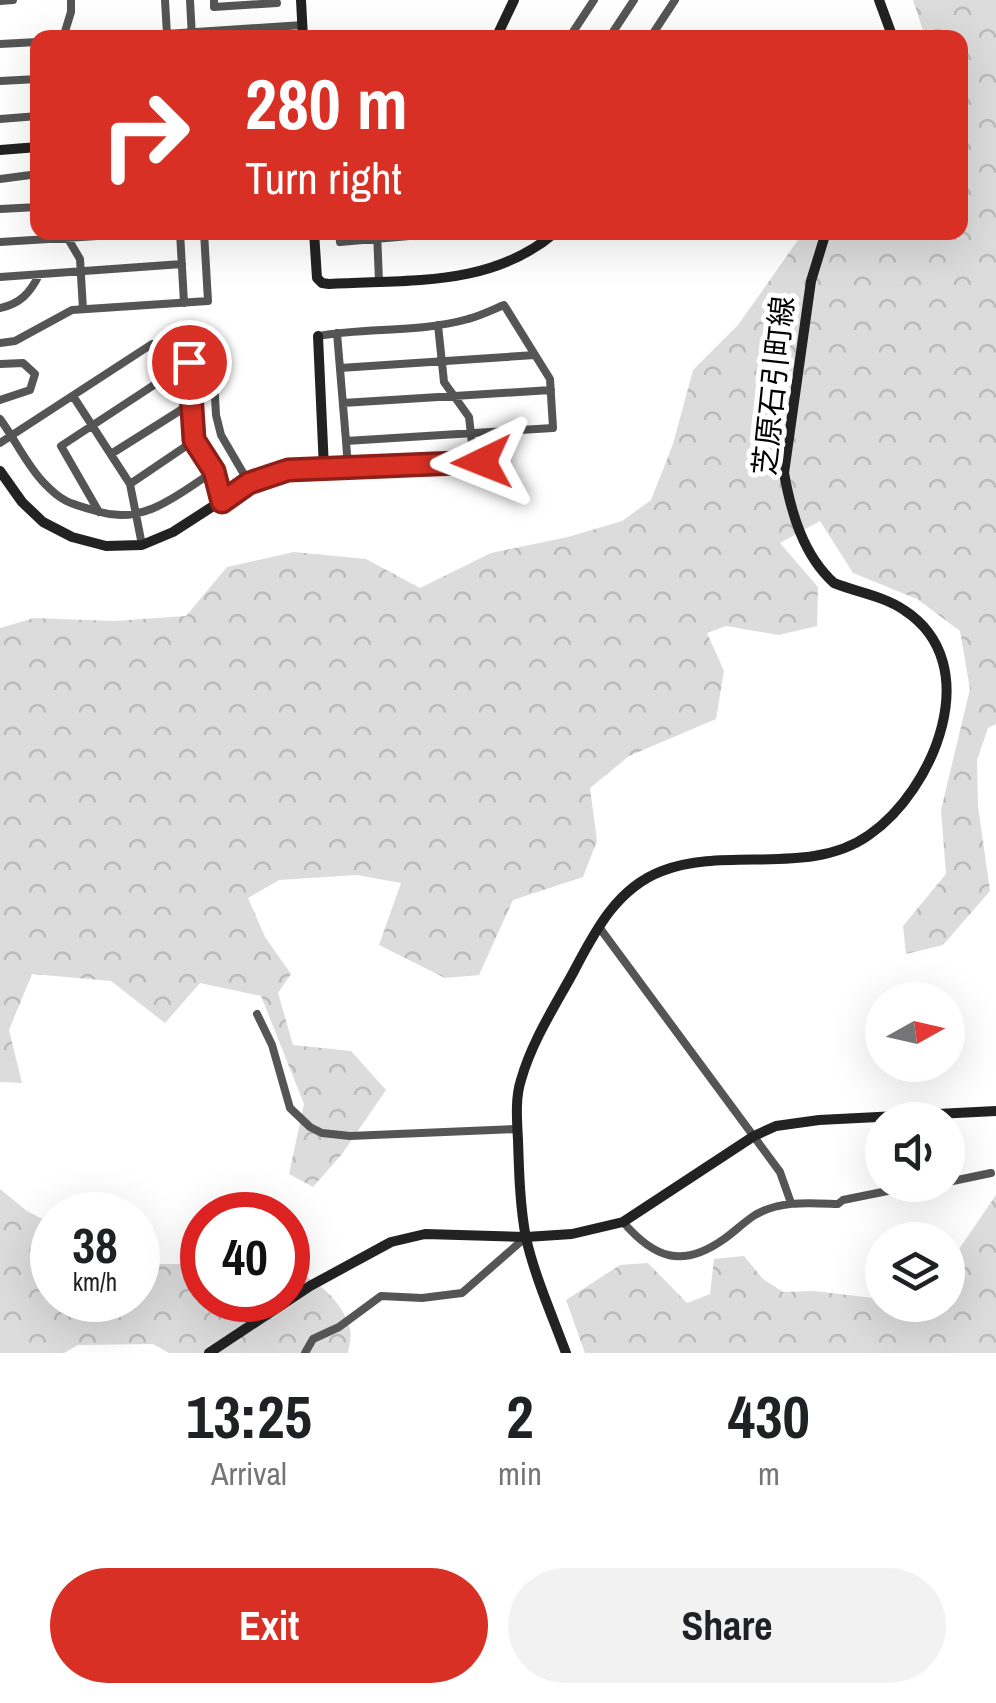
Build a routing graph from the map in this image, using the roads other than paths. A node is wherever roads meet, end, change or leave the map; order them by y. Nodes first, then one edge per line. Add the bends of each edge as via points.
1 (13, 0) edge
2 (72, 0) edge
3 (166, 0) edge
4 (190, 0) edge
5 (214, 0) edge
6 (301, 0) edge
7 (514, 0) edge
8 (594, 0) edge
9 (634, 0) edge
10 (675, 0) edge
11 (880, 0) edge
12 (0, 1) edge
13 (277, 1) edge
14 (278, 27) junction
15 (65, 30) edge
16 (167, 30) edge
17 (192, 30) edge
18 (246, 30) edge
19 (293, 30) edge
20 (303, 30) edge
21 (500, 30) edge
22 (574, 30) edge
23 (614, 30) edge
24 (655, 30) edge
25 (890, 30) edge
26 (30, 42) edge
27 (0, 44) edge
28 (30, 79) edge
29 (0, 81) edge
30 (30, 117) edge
31 (0, 119) edge
32 (30, 148) edge
33 (0, 150) edge
34 (30, 175) edge
35 (0, 179) edge
36 (30, 207) edge
37 (0, 209) edge
38 (30, 239) edge
39 (68, 240) edge
40 (180, 240) edge
41 (204, 240) edge
42 (314, 240) edge
43 (377, 240) edge
44 (545, 240) edge
45 (824, 240) edge
46 (0, 242) edge
47 (182, 264) junction
48 (81, 273) junction
49 (39, 275) junction
50 (0, 277) edge
51 (380, 281) junction
52 (184, 303) junction
53 (0, 308) edge
54 (83, 308) junction
55 (438, 325) junction
56 (337, 332) junction
57 (318, 336) joint
58 (190, 342) junction
59 (1, 343) edge
60 (535, 355) junction
61 (442, 361) junction
62 (189, 362) junction
63 (2, 364) edge
64 (340, 368) junction
65 (551, 390) junction
66 (73, 396) junction
67 (454, 396) junction
68 (0, 400) edge
69 (192, 403) junction
70 (343, 403) junction
71 (0, 419) edge
72 (92, 427) junction
73 (472, 431) junction
74 (12, 436) junction
75 (194, 440) junction
76 (346, 440) junction
77 (0, 443) edge
78 (110, 454) junction
79 (478, 462) joint
80 (348, 468) junction
81 (324, 469) junction
82 (0, 471) edge
83 (214, 471) junction
84 (249, 483) junction
85 (130, 484) junction
86 (222, 502) junction
87 (99, 512) junction
88 (138, 515) junction
89 (142, 544) junction
90 (598, 927) junction
91 (257, 1014) dead end
92 (996, 1110) edge
93 (518, 1129) junction
94 (754, 1136) junction
95 (991, 1173) dead end
96 (965, 1178) edge
97 (865, 1196) edge
98 (790, 1203) junction
99 (623, 1222) junction
100 (526, 1236) junction
101 (208, 1353) edge
102 (305, 1353) edge
103 (566, 1353) edge

1 - 12 street
2 - 15 street
3 - 16 street
4 - 17 street
5 - 13 street via 214,7
6 - 20 street
7 - 21 street
8 - 22 street
9 - 23 street
10 - 24 street
11 - 25 street
13 - 14 street
14 - 18 street
14 - 19 street
26 - 27 street
28 - 29 street
30 - 31 street
32 - 33 street
34 - 35 street
36 - 37 street
38 - 46 street
39 - 48 street
40 - 47 street
41 - 52 street via 208,301
42 - 51 street via 316,278 322,283
43 - 51 street
44 - 51 street via 484,272
45 - 90 street, 芝原石引町線 via 811,281 784,473 790,504 825,575 904,610 933,641 947,672 937,741 897,812 865,838 826,854 692,863 660,872 632,888
47 - 48 street
47 - 52 street
48 - 49 street
48 - 54 street
49 - 50 street
49 - 53 street via 28,294
52 - 54 street
54 - 59 street
55 - 56 street
55 - 60 street via 504,305
55 - 61 street
56 - 57 street
56 - 64 street
57 - 81 street
58 - 62 street
58 - 66 street via 152,344
58 - 84 street via 212,342 221,436
59 - 63 street
60 - 61 street
60 - 65 street
61 - 64 street
61 - 67 street
62 - 69 street
62 - 72 street
63 - 68 street via 23,363 35,374 30,390
64 - 70 street
65 - 67 street
65 - 73 street via 553,428
66 - 72 street
66 - 74 street
67 - 70 street
67 - 73 street
69 - 75 street
69 - 78 street
70 - 76 street
71 - 74 street
72 - 78 street
72 - 87 street via 61,446
73 - 76 street
73 - 79 street
74 - 77 street
74 - 87 street via 42,482 63,500
75 - 83 street
75 - 85 street
76 - 80 street
78 - 85 street
79 - 80 street
80 - 81 street
81 - 84 street via 288,470
82 - 89 street via 22,502 57,530 106,546
83 - 86 street
83 - 88 street
84 - 86 street
85 - 88 street
86 - 89 street
87 - 88 street
88 - 89 street
90 - 93 street, 芝原石引町線 via 529,1056 519,1085
90 - 94 street
91 - 93 street via 290,1108 322,1133
92 - 94 street via 819,1120
93 - 100 street, 芝原石引町線
94 - 98 street via 780,1172
94 - 99 street
95 - 96 street
97 - 98 street via 838,1204
98 - 99 street via 755,1214 716,1244 678,1257 651,1250
99 - 100 street
100 - 101 street via 425,1234 391,1242
100 - 102 street via 462,1293 381,1296 313,1339
100 - 103 street, 芝原石引町線

